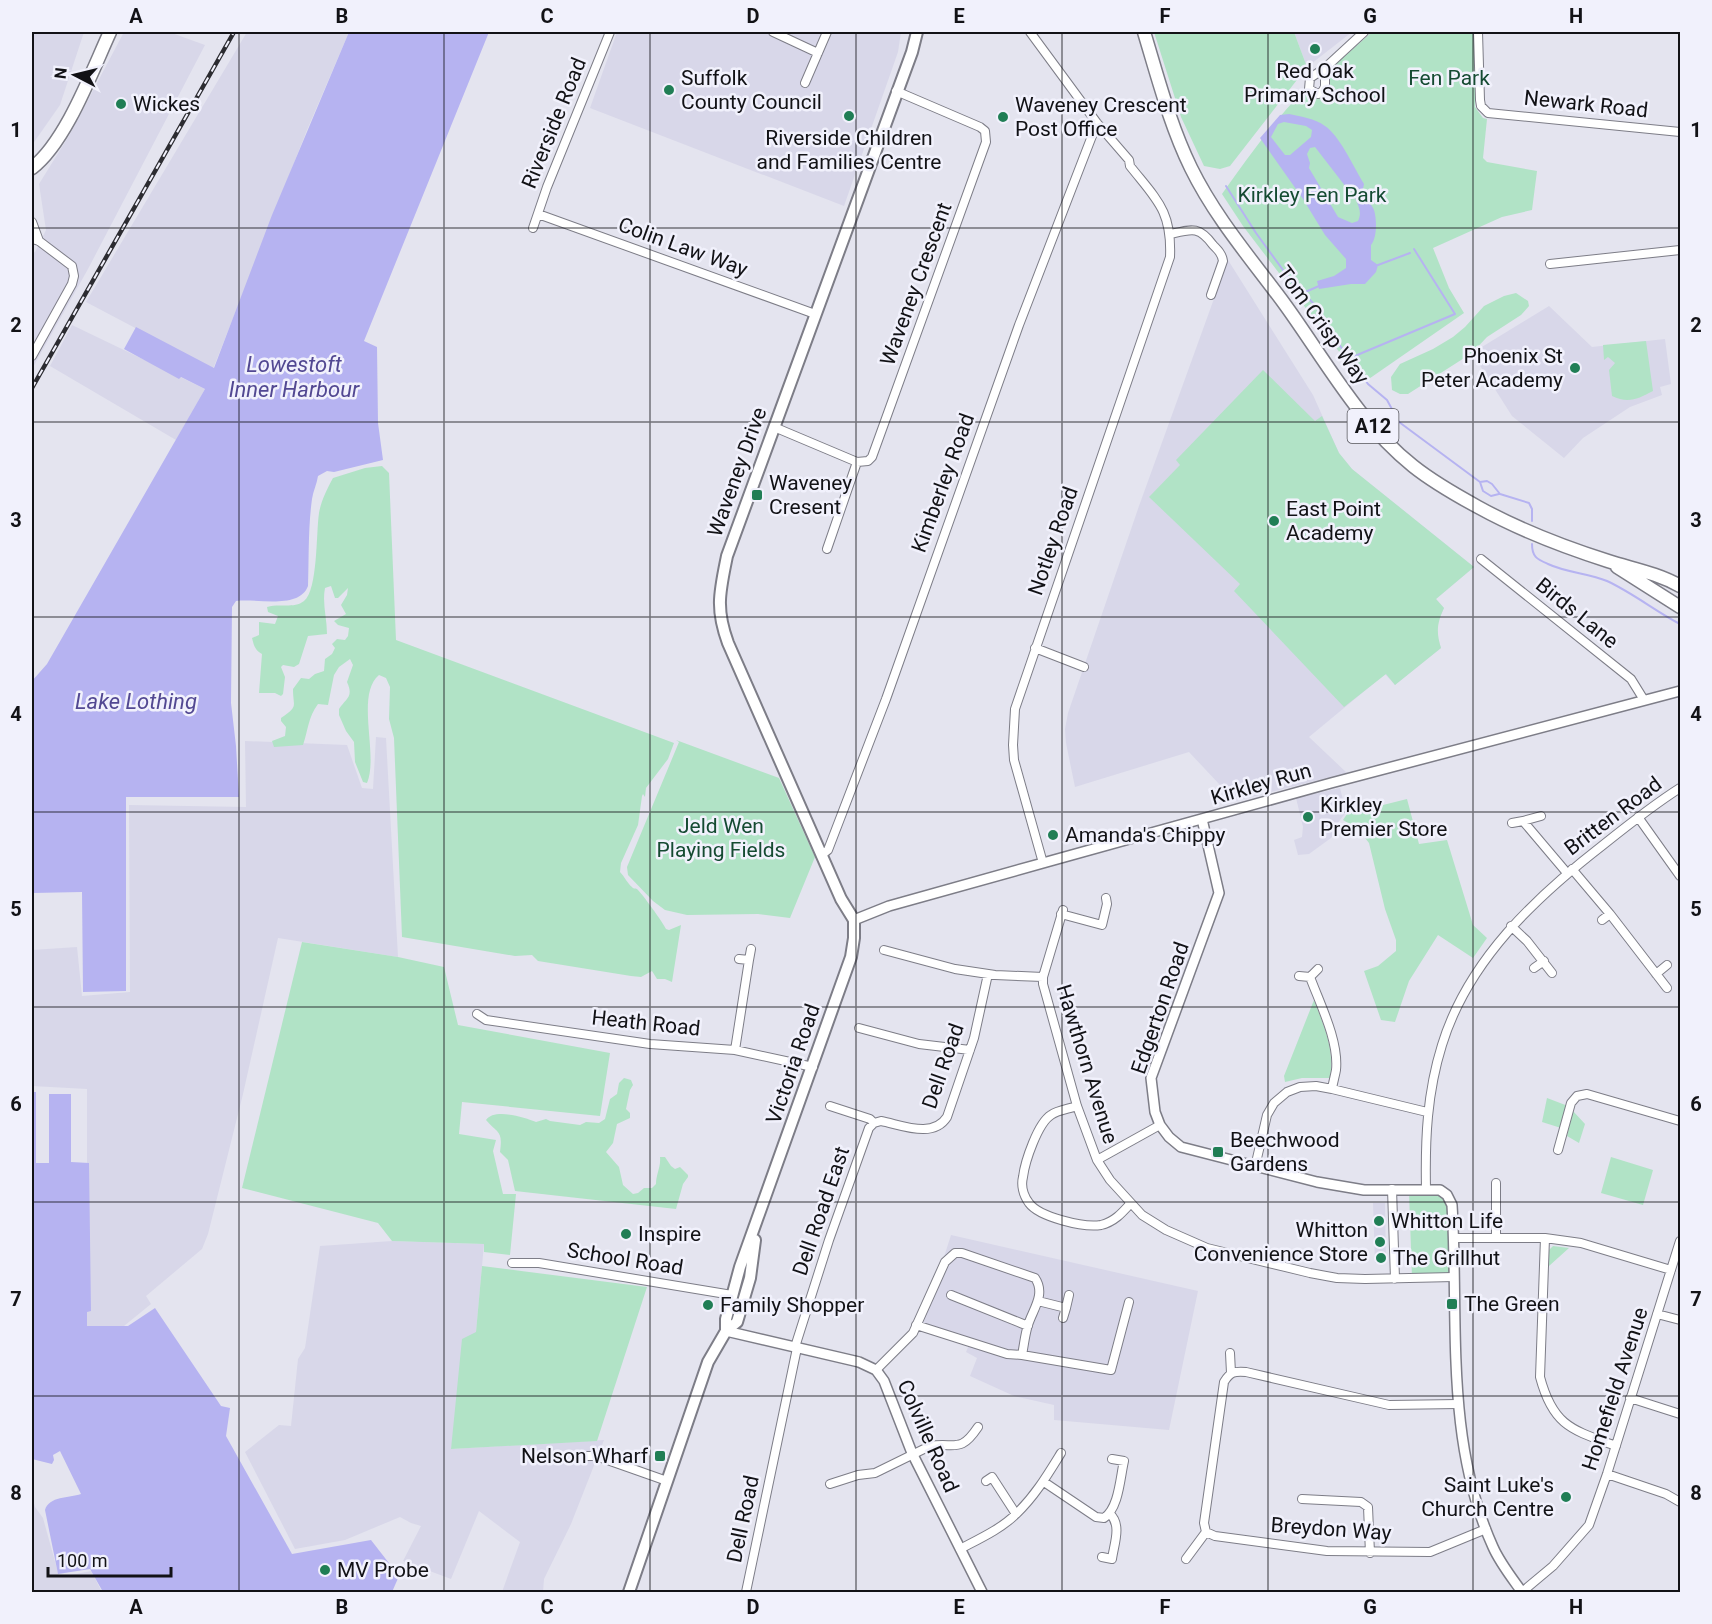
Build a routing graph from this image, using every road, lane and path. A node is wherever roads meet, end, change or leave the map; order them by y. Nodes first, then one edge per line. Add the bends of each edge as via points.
1 (110, 32) edge
2 (610, 32) edge
3 (773, 32) edge
4 (827, 32) edge
5 (917, 32) edge
6 (1030, 32) edge
7 (1144, 32) edge
8 (1364, 32) edge
9 (1478, 32) edge
10 (818, 53) junction
11 (1325, 68) dead end
12 (805, 83) dead end
13 (896, 91) junction
14 (1097, 123) junction
15 (1680, 132) edge
16 (35, 165) edge
17 (32, 177) edge
18 (538, 214) junction
19 (32, 222) edge
20 (533, 228) dead end
21 (1171, 234) junction
22 (35, 240) edge
23 (1680, 250) edge
24 (1550, 264) dead end
25 (1211, 295) dead end
26 (815, 314) junction
27 (32, 356) edge
28 (774, 427) junction
29 (857, 462) junction
30 (827, 549) dead end
31 (1481, 560) dead end
32 (1609, 562) junction
33 (1680, 586) edge
34 (1680, 607) edge
35 (1035, 648) junction
36 (1084, 667) dead end
37 (1680, 691) edge
38 (1644, 700) junction
39 (1680, 788) edge
40 (1541, 816) dead end
41 (1638, 817) junction
42 (1202, 819) junction
43 (1523, 821) junction
44 (1512, 823) dead end
45 (823, 854) junction
46 (1043, 863) junction
47 (1569, 871) junction
48 (1680, 876) edge
49 (1106, 898) dead end
50 (1610, 914) junction
51 (854, 920) junction
52 (1602, 920) dead end
53 (1511, 926) junction
54 (751, 949) dead end
55 (884, 950) dead end
56 (739, 958) dead end
57 (749, 960) junction
58 (1544, 961) junction
59 (1666, 965) dead end
60 (1534, 968) dead end
61 (1318, 969) dead end
62 (988, 974) junction
63 (1552, 974) dead end
64 (1656, 974) junction
65 (1299, 976) dead end
66 (1043, 977) junction
67 (1310, 977) junction
68 (1667, 988) dead end
69 (477, 1014) dead end
70 (859, 1028) dead end
71 (735, 1050) junction
72 (970, 1050) junction
73 (813, 1067) junction
74 (1332, 1089) junction
75 (830, 1106) dead end
76 (1077, 1106) junction
77 (1427, 1112) junction
78 (1680, 1121) edge
79 (874, 1123) junction
80 (1160, 1125) junction
81 (1558, 1150) dead end
82 (1097, 1160) junction
83 (1255, 1167) junction
84 (1496, 1183) dead end
85 (1392, 1189) junction
86 (1426, 1190) junction
87 (1130, 1204) junction
88 (758, 1220) junction
89 (1454, 1238) junction
90 (1496, 1238) junction
91 (1545, 1238) junction
92 (1680, 1241) edge
93 (512, 1263) dead end
94 (1671, 1269) junction
95 (1454, 1277) junction
96 (1395, 1279) junction
97 (951, 1294) dead end
98 (732, 1295) junction
99 (1069, 1295) dead end
100 (1038, 1301) junction
101 (1128, 1302) dead end
102 (1066, 1308) junction
103 (1658, 1314) junction
104 (1063, 1318) dead end
105 (1680, 1320) edge
106 (916, 1325) junction
107 (1028, 1326) junction
108 (726, 1331) junction
109 (796, 1348) junction
110 (1230, 1353) dead end
111 (1022, 1355) junction
112 (876, 1370) junction
113 (1231, 1373) junction
114 (1630, 1398) junction
115 (1458, 1404) junction
116 (1680, 1414) edge
117 (978, 1427) dead end
118 (1616, 1446) junction
119 (1061, 1453) dead end
120 (912, 1454) junction
121 (581, 1456) dead end
122 (1112, 1459) dead end
123 (1607, 1474) junction
124 (992, 1477) dead end
125 (667, 1481) junction
126 (1044, 1482) junction
127 (830, 1484) dead end
128 (1302, 1499) dead end
129 (1680, 1502) edge
130 (1016, 1514) junction
131 (1110, 1514) junction
132 (1486, 1529) junction
133 (1206, 1533) junction
134 (960, 1549) junction
135 (1370, 1553) junction
136 (1102, 1557) dead end
137 (1186, 1558) dead end
138 (1522, 1592) edge
139 (629, 1593) edge
140 (746, 1593) edge
141 (982, 1593) edge

1 - 16 highway via 71,116
2 - 18 street, Riverside Road
3 - 10 street
4 - 10 street
5 - 13 main road, Waveney Drive
6 - 14 street
7 - 32 highway, Tom Crisp Way / A12 via 1173,128 1199,184 1375,428 1413,465 1482,509
8 - 11 street
9 - 15 street, Newark Road via 1480,100 1488,113
10 - 12 street
13 - 26 main road, Waveney Drive
13 - 29 street, Waveney Crescent via 980,127 985,131 986,142 872,457
14 - 21 street via 1156,199 1167,217
14 - 45 street, Kimberley Road via 1019,325 886,699 828,850
16 - 17 highway
18 - 20 street, Riverside Road
18 - 26 street, Colin Law Way
19 - 22 street
21 - 25 street via 1199,231 1222,255
21 - 35 street, Notley Road via 1170,257
22 - 27 street via 72,266 74,276
23 - 24 street
26 - 28 main road, Waveney Drive
28 - 29 street
28 - 45 main road, Waveney Drive via 727,556 719,613 728,643
29 - 30 street, Waveney Crescent
31 - 38 street, Birds Lane via 1631,679
32 - 33 highway, Tom Crisp Way / A12
32 - 34 highway, Tom Crisp Way / A12
35 - 36 street
35 - 46 street, Notley Road via 1015,709 1012,745
37 - 38 street, Kirkley Run
38 - 42 street, Kirkley Run
39 - 41 street, Britten Road
40 - 43 street, Britten Road
41 - 47 street, Britten Road
41 - 48 street
42 - 46 street, Kirkley Run
42 - 80 street, Edgerton Road via 1219,893 1151,1078
43 - 44 street, Britten Road
43 - 47 street, Britten Road
45 - 51 main road, Waveney Drive
46 - 51 street, Kirkley Run via 889,906
47 - 50 street
47 - 53 street, Britten Road
49 - 66 street, Hawthorn Avenue via 1102,925 1062,912
50 - 52 street
50 - 64 street
51 - 73 main road, Victoria Road via 851,957
53 - 58 street
53 - 77 street, Britten Road via 1465,992 1452,1018
54 - 57 street
55 - 62 street via 939,966
56 - 57 street
57 - 71 street
58 - 60 street
58 - 63 street
59 - 64 street
61 - 67 street
62 - 66 street
62 - 72 street, Dell Road
64 - 68 street
65 - 67 street
66 - 76 street, Hawthorn Avenue
67 - 74 street via 1334,1045 1336,1068
69 - 71 street, Heath Road via 486,1020 650,1044
70 - 72 street via 919,1044
71 - 73 street, Heath Road
72 - 79 street, Dell Road via 941,1125 924,1129
73 - 88 main road, Victoria Road
74 - 77 street
74 - 83 street via 1300,1087 1274,1102 1267,1115
75 - 79 street, Dell Road
76 - 82 street, Hawthorn Avenue
76 - 87 street via 1051,1115 1037,1133 1023,1176 1028,1201 1048,1216 1091,1225 1118,1218
77 - 86 street, Britten Road
78 - 81 street via 1587,1094 1577,1096 1571,1102
79 - 109 street, Dell Road East via 829,1240
80 - 82 street
80 - 83 street via 1181,1147
82 - 87 street, Hawthorn Avenue
83 - 85 street via 1350,1188
84 - 90 street
85 - 86 street
85 - 96 street
86 - 89 street via 1440,1190 1447,1195 1452,1205
87 - 96 street, Hawthorn Avenue via 1166,1230 1207,1248 1337,1278
88 - 98 main road, Victoria Road
88 - 108 main road, Victoria Road via 750,1278 737,1322
89 - 90 street
89 - 95 street
90 - 91 street
91 - 94 street via 1581,1243
91 - 118 street via 1540,1377 1545,1394 1562,1421 1578,1433
92 - 94 street, Homefield Avenue
93 - 98 street, School Road via 539,1263
94 - 103 street, Homefield Avenue
95 - 96 street, Hawthorn Avenue
95 - 115 street
97 - 107 street
98 - 108 main road, Victoria Road
99 - 102 street
100 - 102 street
100 - 106 street via 1039,1284 1035,1278 955,1253 945,1262
100 - 107 street
101 - 111 street via 1111,1370
102 - 104 street
103 - 105 street
103 - 114 street, Homefield Avenue
106 - 111 street via 996,1351
106 - 112 street via 908,1339
107 - 111 street
108 - 109 street, Colville Road
108 - 125 main road, Victoria Road via 708,1362
109 - 112 street, Colville Road via 859,1362
109 - 140 street, Dell Road
110 - 113 street
112 - 120 street, Colville Road via 884,1381
113 - 115 street via 1246,1371 1389,1405
113 - 133 street via 1224,1382 1204,1523
114 - 116 street
114 - 118 street, Homefield Avenue
115 - 132 street via 1469,1480
117 - 120 street via 961,1445 938,1444
118 - 123 street, Homefield Avenue
119 - 126 street
120 - 127 street via 875,1473
120 - 134 street, Colville Road
121 - 125 street via 596,1456
122 - 131 street via 1128,1461
123 - 129 street
123 - 138 street, Homefield Avenue via 1589,1525 1553,1566
124 - 130 street
125 - 139 main road, Victoria Road
126 - 130 street
126 - 131 street via 1095,1517
128 - 135 street via 1361,1502 1368,1507
130 - 134 street
131 - 136 street via 1118,1525 1112,1559
132 - 135 street, Breydon Way via 1430,1552
132 - 138 street via 1493,1548
133 - 135 street, Breydon Way via 1327,1551
133 - 137 street
134 - 141 street, Colville Road

